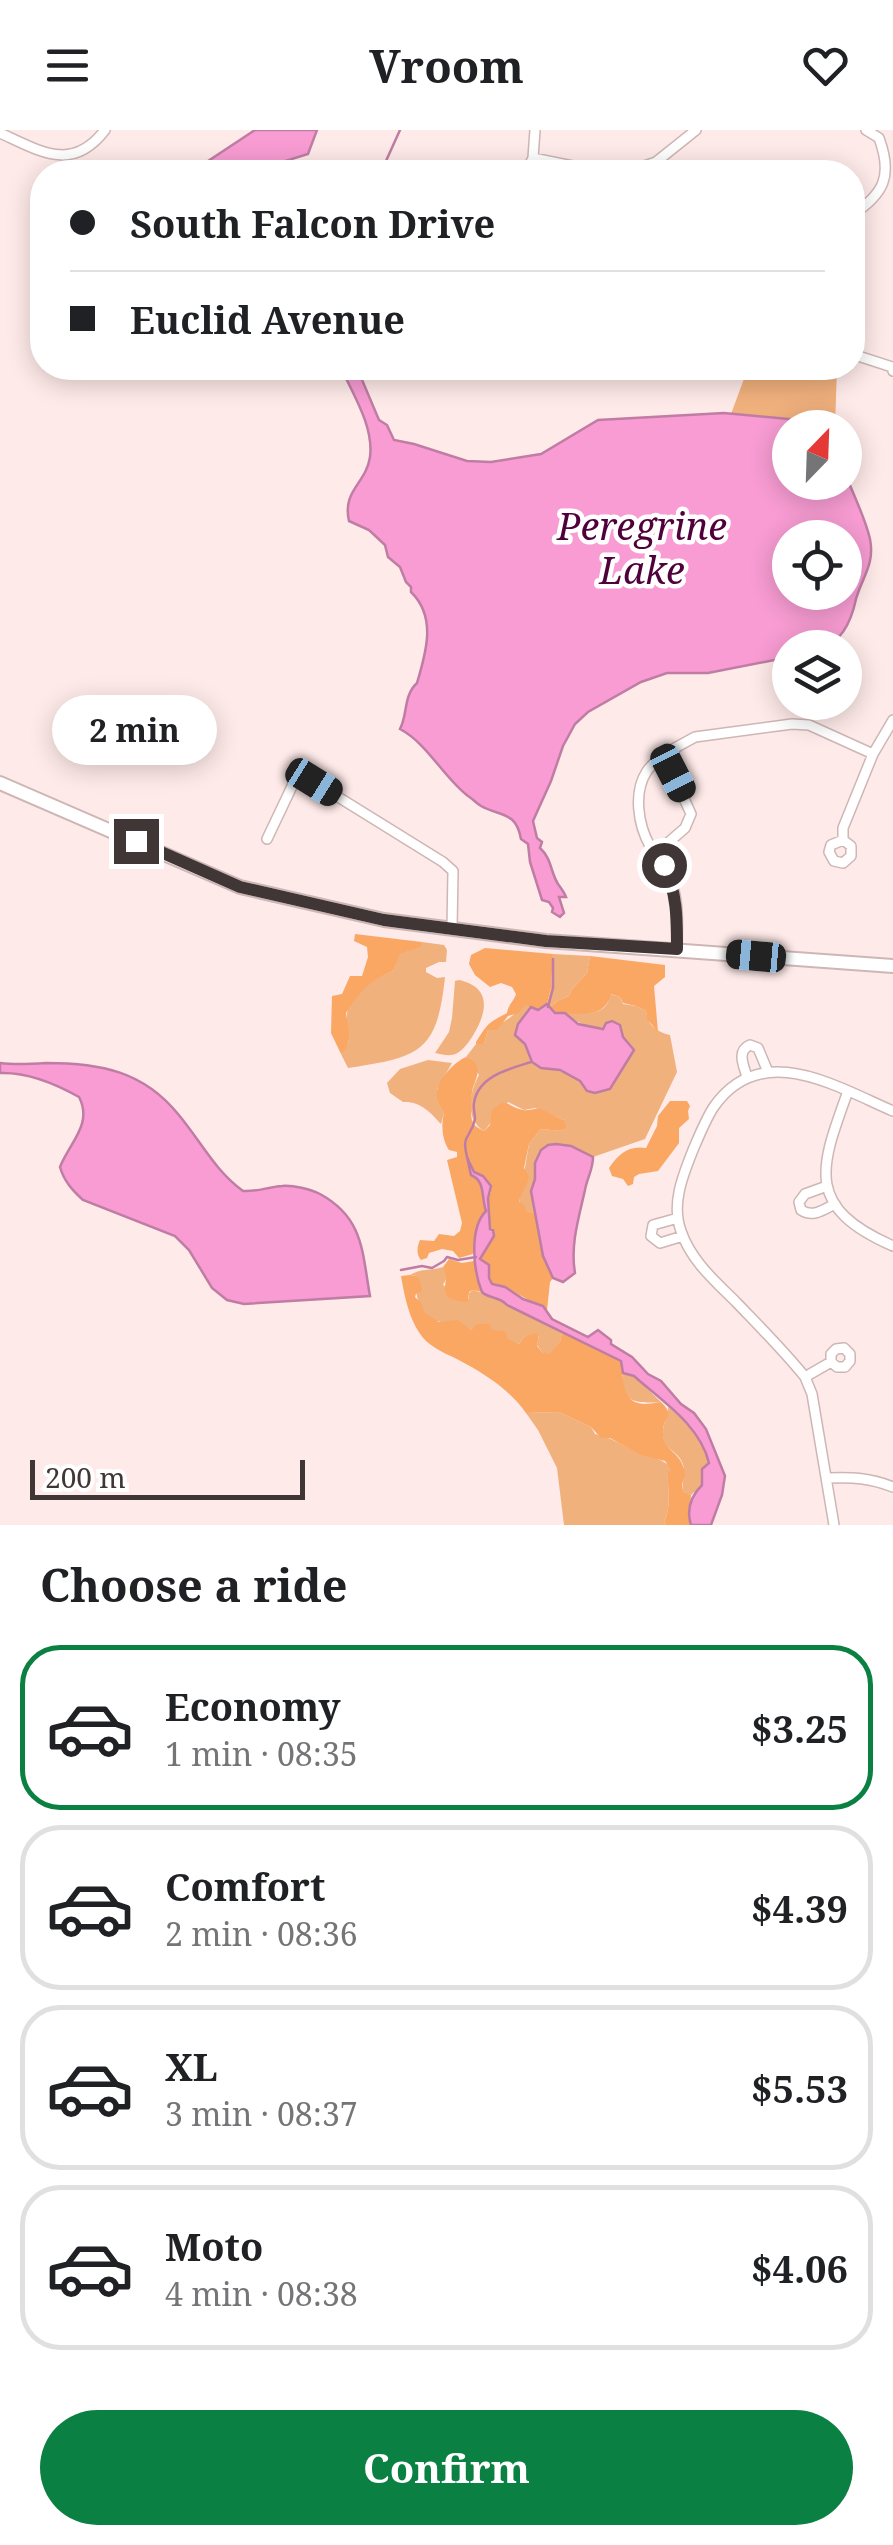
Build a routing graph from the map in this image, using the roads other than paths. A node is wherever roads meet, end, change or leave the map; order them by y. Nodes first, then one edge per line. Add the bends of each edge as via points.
1 (104, 130) edge
2 (536, 130) edge
3 (696, 130) edge
4 (866, 130) edge
5 (0, 133) edge
6 (533, 158) joint
7 (543, 160) edge
8 (658, 160) edge
9 (865, 207) edge
10 (865, 358) edge
11 (893, 368) edge
12 (893, 720) edge
13 (664, 754) junction
14 (873, 754) junction
15 (0, 783) edge
16 (267, 840) dead end
17 (843, 840) dead end
18 (655, 854) junction
19 (452, 929) junction
20 (677, 949) junction
21 (893, 966) edge
22 (768, 1072) junction
23 (747, 1077) junction
24 (848, 1092) junction
25 (893, 1111) edge
26 (827, 1186) junction
27 (835, 1204) junction
28 (678, 1218) junction
29 (683, 1236) junction
30 (893, 1246) edge
31 (831, 1362) dead end
32 (805, 1377) junction
33 (828, 1478) junction
34 (893, 1487) edge
35 (834, 1525) edge

1 - 5 street via 88,148 68,156
2 - 6 street
3 - 8 street
4 - 9 street via 879,138 886,166 879,194
6 - 7 street
10 - 11 street
12 - 14 street
13 - 14 street via 695,737 792,724 809,724
13 - 18 street via 646,772 639,796 640,822
13 - 18 street via 691,814
14 - 17 street
15 - 19 main road via 240,887
16 - 19 street via 295,780 314,782 453,871
18 - 20 street via 677,903
19 - 20 main road
20 - 21 main road
22 - 23 street
22 - 23 street via 758,1048 747,1046
22 - 24 street via 797,1072
23 - 28 street via 706,1121 683,1174
24 - 25 street
24 - 26 street via 828,1145
26 - 27 street
26 - 27 street via 805,1194 801,1210 816,1214
27 - 30 street
28 - 29 street
28 - 29 street via 653,1226 650,1236 660,1243
29 - 32 street via 707,1273
31 - 32 street
32 - 33 street
33 - 34 street via 872,1478
33 - 35 street

